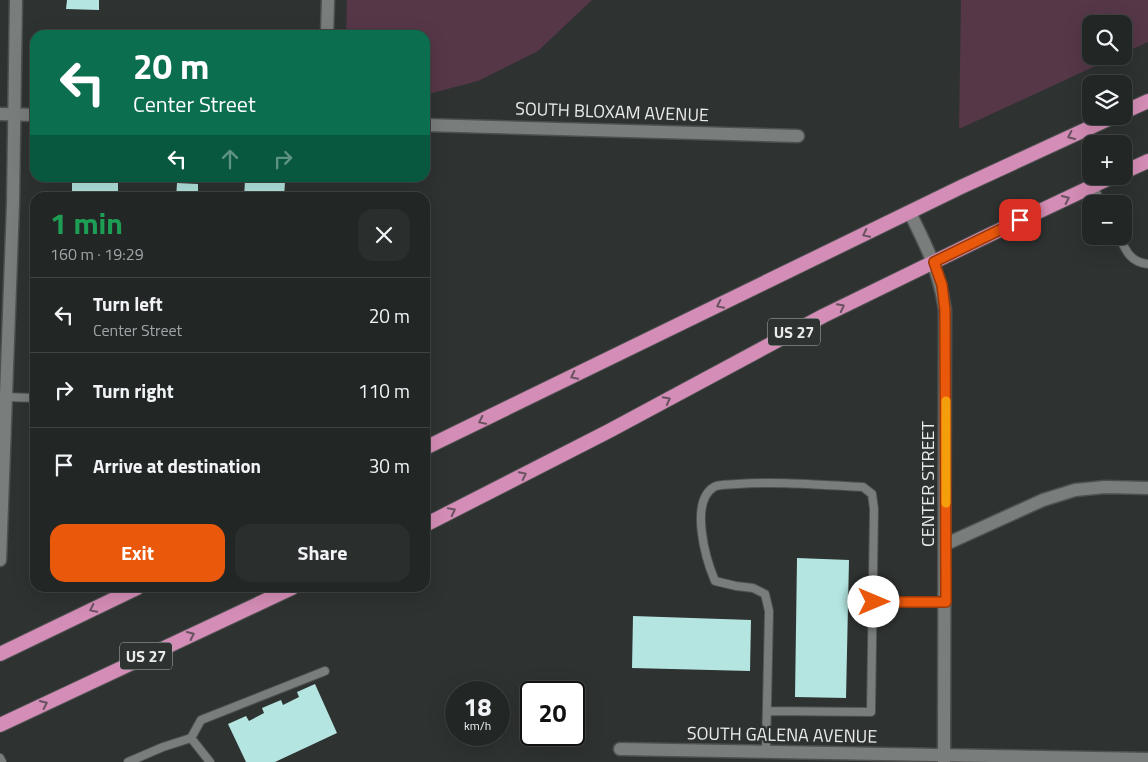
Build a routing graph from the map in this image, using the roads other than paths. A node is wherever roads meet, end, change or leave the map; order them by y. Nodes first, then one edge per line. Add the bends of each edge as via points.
1 (16, 0) edge
2 (328, 0) edge
3 (327, 30) edge
4 (1148, 101) edge
5 (1132, 108) edge
6 (0, 114) edge
7 (13, 114) junction
8 (30, 115) edge
9 (430, 125) edge
10 (1096, 125) edge
11 (798, 136) dead end
12 (1148, 161) edge
13 (1132, 168) edge
14 (1093, 186) joint
15 (1098, 195) edge
16 (910, 212) junction
17 (1122, 245) edge
18 (934, 262) junction
19 (1148, 264) edge
20 (6, 397) junction
21 (30, 398) edge
22 (430, 446) edge
23 (1148, 488) edge
24 (430, 522) edge
25 (946, 544) junction
26 (0, 560) edge
27 (129, 592) edge
28 (283, 592) edge
29 (874, 602) junction
30 (946, 602) junction
31 (0, 654) edge
32 (325, 671) dead end
33 (767, 711) junction
34 (0, 725) edge
35 (192, 738) junction
36 (620, 749) dead end
37 (766, 751) junction
38 (0, 758) edge
39 (944, 758) edge
40 (1148, 759) edge
41 (2, 762) edge
42 (128, 762) edge
43 (210, 762) edge

1 - 7 street
2 - 3 street
4 - 5 highway
6 - 7 street
7 - 8 street
7 - 20 street
9 - 11 street, SOUTH BLOXAM AVENUE
10 -> 16 highway
12 - 13 highway
14 - 15 lane
18 -> 14 highway, US 27
16 - 18 street, CENTER STREET
16 -> 22 highway
17 - 19 lane via 1128,256
24 -> 18 highway, US 27 via 823,316
18 - 25 street, CENTER STREET via 942,285 945,310
20 - 21 lane
20 - 26 street
23 - 25 street via 1075,490 1043,500
25 - 30 street, CENTER STREET
27 -> 31 highway
34 -> 28 highway, US 27
29 - 30 lane
29 - 33 lane via 872,712
29 - 33 lane via 872,494 863,487 755,483 714,487 703,500 701,535 715,581 754,588 765,594 769,611
30 - 39 street, CENTER STREET
32 - 35 lane via 201,720
33 - 37 lane
35 - 42 lane
35 - 43 lane
36 - 37 street, SOUTH GALENA AVENUE
37 - 39 street, SOUTH GALENA AVENUE
38 - 41 lane
39 - 40 street, SOUTH GALENA AVENUE

